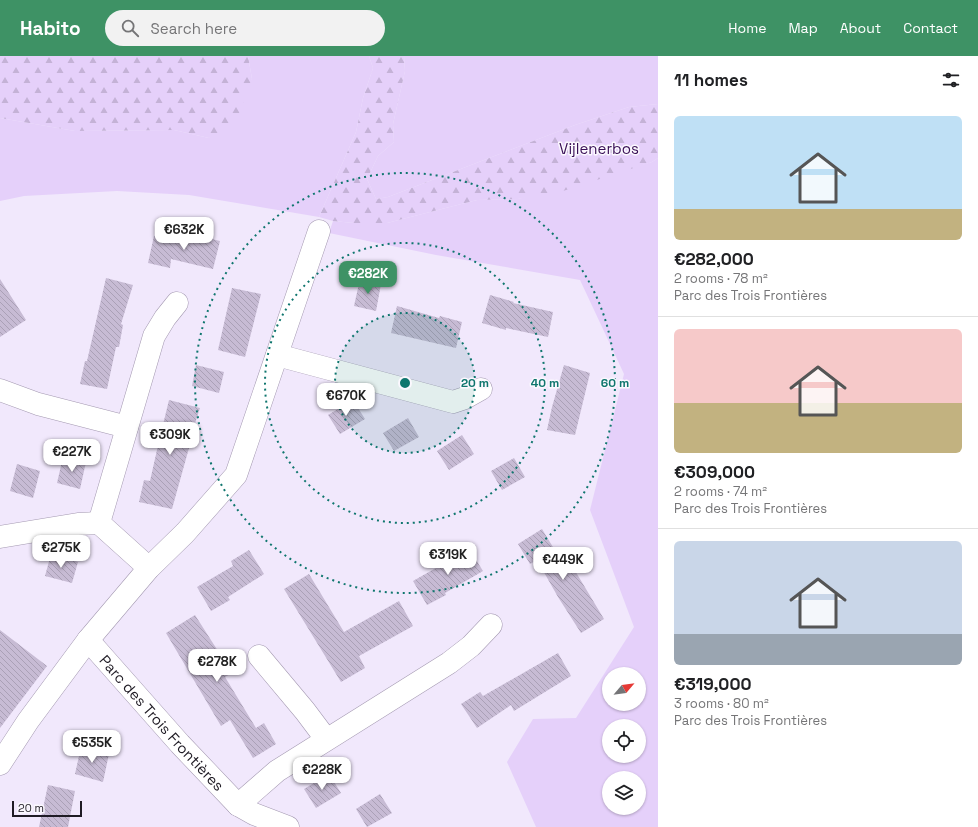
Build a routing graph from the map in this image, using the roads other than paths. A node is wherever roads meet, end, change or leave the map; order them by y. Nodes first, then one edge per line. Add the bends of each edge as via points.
1 (319, 231) dead end
2 (177, 303) dead end
3 (277, 356) junction
4 (481, 389) dead end
5 (0, 390) edge
6 (127, 427) junction
7 (100, 523) junction
8 (0, 537) edge
9 (149, 568) junction
10 (491, 625) dead end
11 (88, 640) junction
12 (259, 656) dead end
13 (326, 739) junction
14 (0, 764) edge
15 (246, 815) edge
16 (288, 827) edge

1 - 3 street, Parc des Trois Frontières
2 - 6 street via 164,318 154,336
3 - 4 street via 453,402
3 - 9 street, Parc des Trois Frontières via 236,475 185,533
5 - 6 street via 38,404
6 - 7 street
7 - 8 street via 78,524
7 - 9 street
9 - 11 street, Parc des Trois Frontières
10 - 13 street via 471,646 449,663
11 - 14 street, Parc des Trois Frontières via 28,721
11 - 15 street, Parc des Trois Frontières
12 - 13 street
13 - 15 street via 277,771
15 - 16 street, Parc des Trois Frontières

